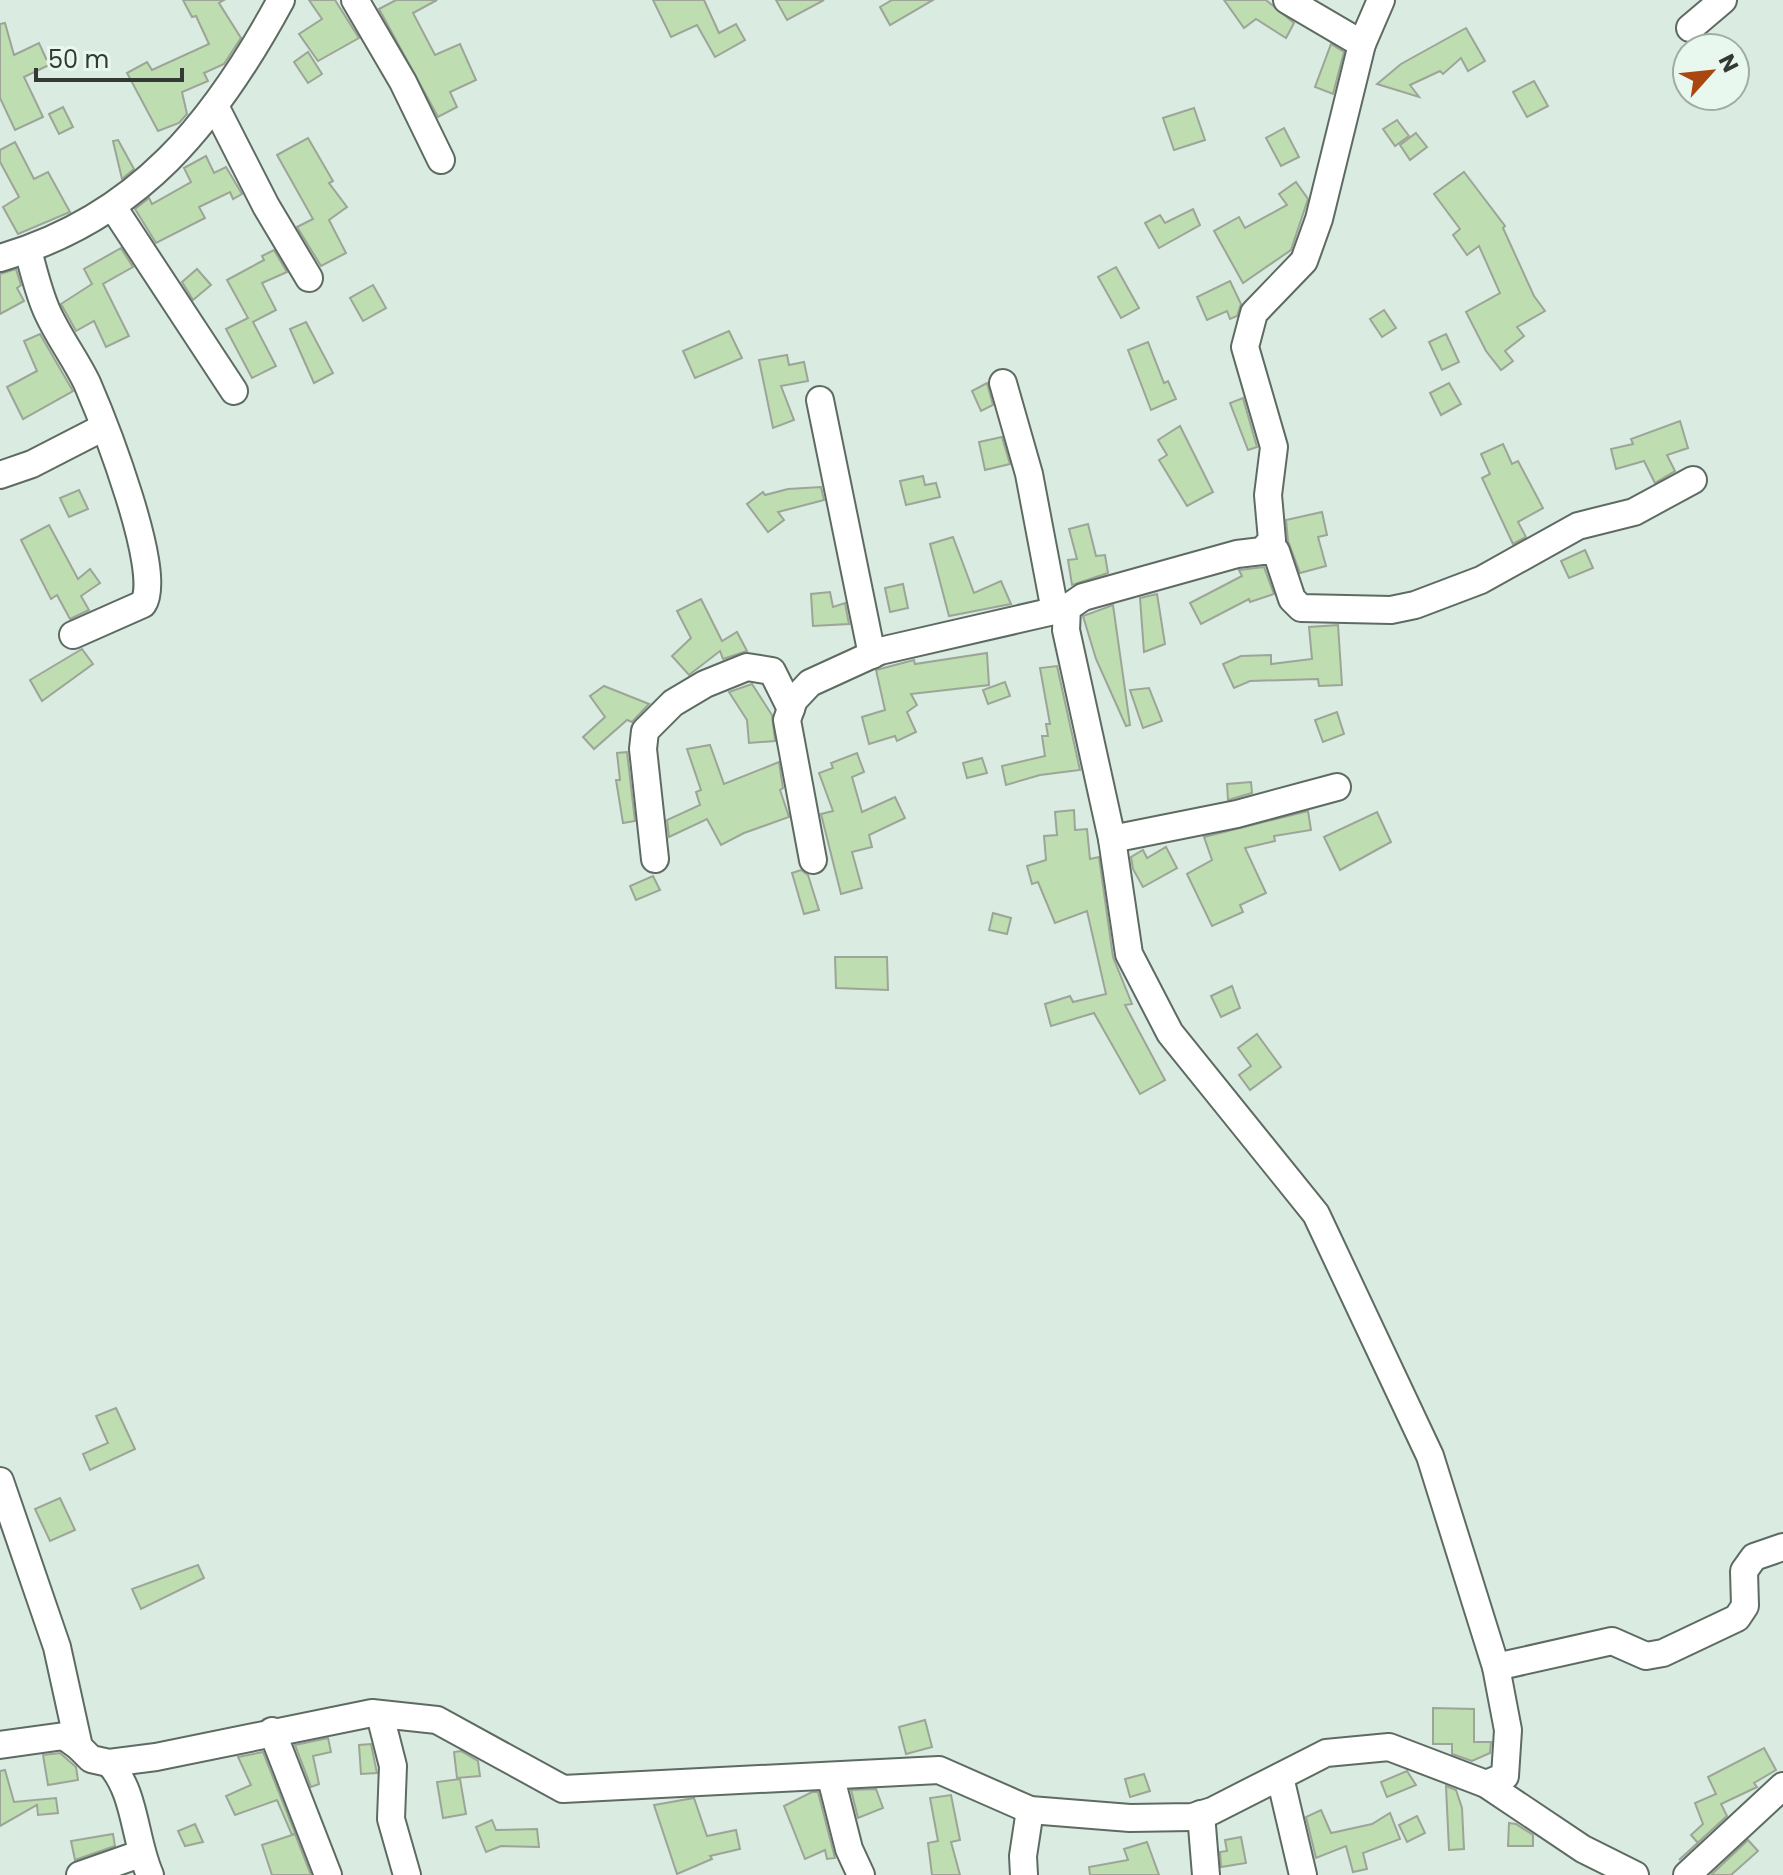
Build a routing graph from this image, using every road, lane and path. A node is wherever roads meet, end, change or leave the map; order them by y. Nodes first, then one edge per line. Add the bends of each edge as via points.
1 (281, 0) edge
2 (355, 0) edge
3 (1287, 0) edge
4 (1381, 0) edge
5 (1723, 0) edge
6 (1690, 28) dead end
7 (1362, 44) junction
8 (215, 106) junction
9 (441, 160) dead end
10 (113, 207) junction
11 (28, 250) junction
12 (0, 258) edge
13 (309, 278) dead end
14 (1003, 383) dead end
15 (234, 391) dead end
16 (820, 400) dead end
17 (104, 427) junction
18 (0, 475) edge
19 (1693, 480) dead end
20 (1262, 551) junction
21 (1061, 610) junction
22 (73, 635) dead end
23 (872, 655) junction
24 (791, 709) junction
25 (1337, 787) dead end
26 (1112, 839) junction
27 (655, 859) dead end
28 (813, 860) dead end
29 (0, 1481) edge
30 (1783, 1547) edge
31 (1496, 1667) junction
32 (380, 1715) junction
33 (272, 1731) junction
34 (0, 1745) edge
35 (79, 1747) junction
36 (109, 1763) junction
37 (1280, 1777) junction
38 (831, 1778) junction
39 (1486, 1784) junction
40 (1783, 1786) edge
41 (1030, 1810) junction
42 (1201, 1814) junction
43 (145, 1864) edge
44 (80, 1875) edge
45 (328, 1875) edge
46 (407, 1875) edge
47 (861, 1875) edge
48 (1024, 1875) edge
49 (1206, 1875) edge
50 (1303, 1875) edge
51 (1635, 1875) edge
52 (1687, 1875) edge

1 - 8 street
2 - 9 street
3 - 7 street
4 - 7 street
5 - 6 street
7 - 20 street via 1304,261 1254,313 1245,347 1274,447 1268,495 1272,540
8 - 10 street via 154,175
8 - 13 street
10 - 11 street
10 - 15 street
11 - 12 street
11 - 17 street via 44,304
14 - 21 street
16 - 23 street
17 - 18 street
17 - 22 street via 140,536 149,596 120,617
19 - 20 street via 1634,512 1578,526 1481,580 1391,610 1301,608 1292,599 1276,551
20 - 21 street via 1083,597
21 - 23 street
21 - 26 street
23 - 24 street via 810,683
24 - 27 street via 772,671 747,667 705,684 653,720 643,749
24 - 28 street via 790,746
25 - 26 street
26 - 31 street via 1129,954 1170,1033 1316,1214 1430,1456
29 - 35 street via 57,1647
30 - 31 street via 1754,1557 1744,1571 1745,1606 1737,1618 1663,1653 1646,1656 1612,1641
31 - 39 street via 1508,1730 1505,1776
32 - 33 street
32 - 38 street via 437,1720 563,1789
32 - 46 street via 393,1766 391,1819
33 - 36 street
33 - 45 street
34 - 35 street via 64,1736
35 - 36 street via 91,1759
36 - 43 street via 123,1778
37 - 39 street via 1326,1753 1389,1747
37 - 42 street
37 - 50 street
38 - 41 street via 939,1770
38 - 47 street
39 - 51 street via 1583,1849
40 - 52 street
41 - 42 street via 1130,1818
41 - 48 street
42 - 49 street
43 - 44 street

